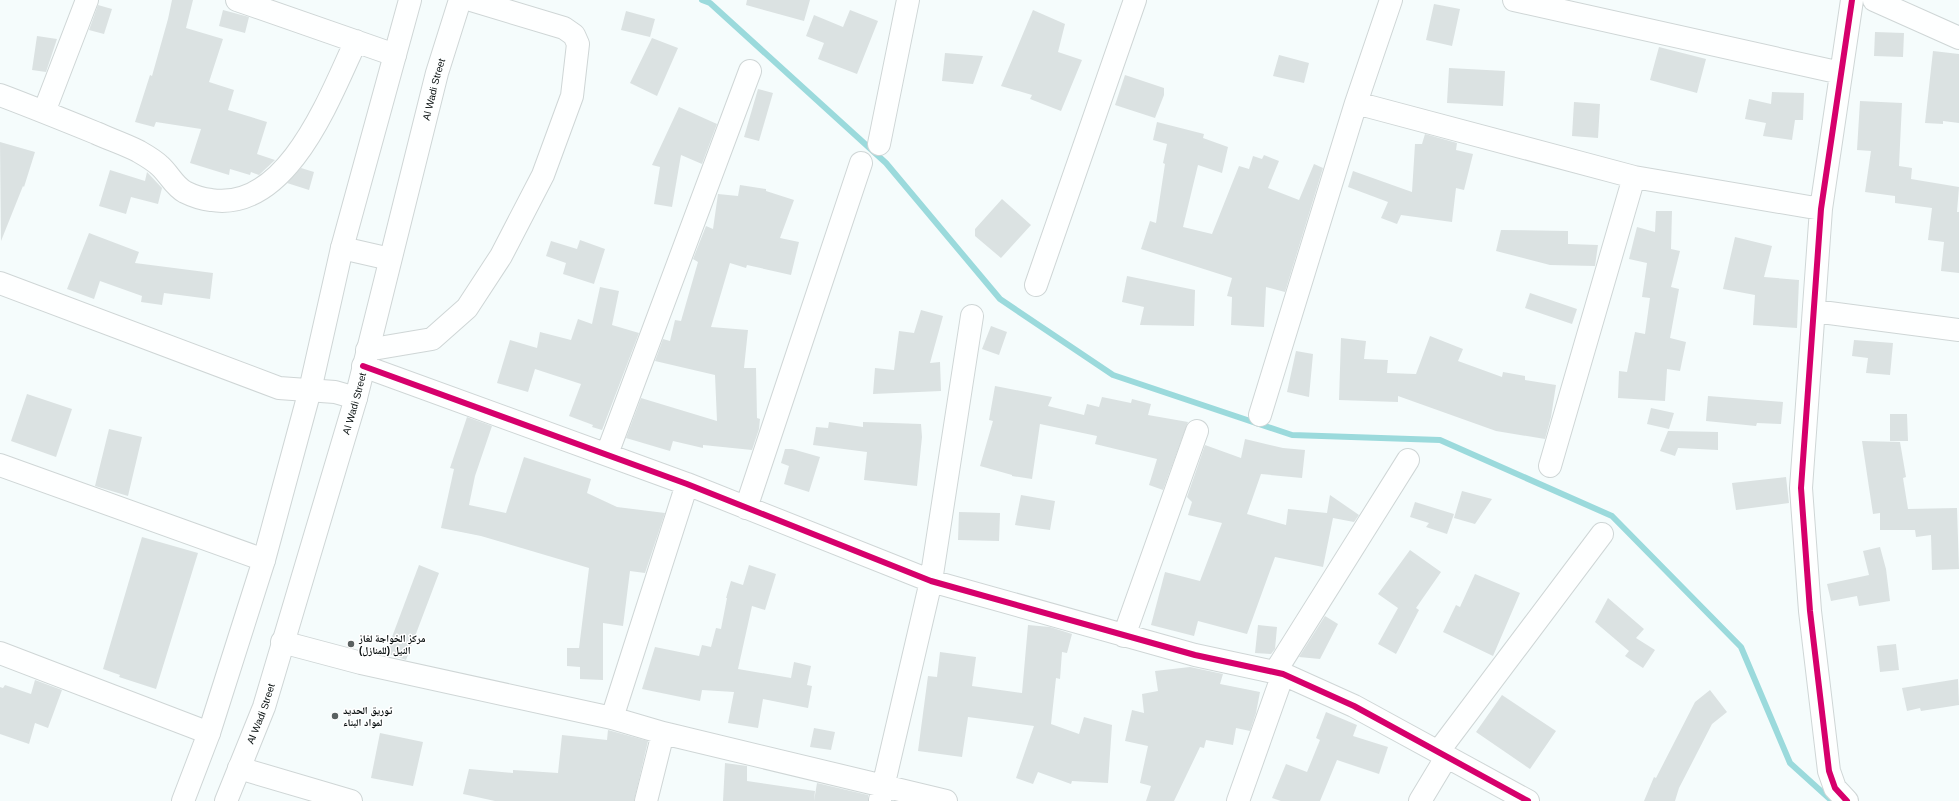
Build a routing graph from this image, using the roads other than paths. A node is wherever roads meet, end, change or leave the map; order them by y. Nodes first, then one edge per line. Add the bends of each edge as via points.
1 (86, 0) edge
2 (237, 0) edge
3 (410, 0) edge
4 (460, 0) edge
5 (471, 0) edge
6 (908, 0) edge
7 (1135, 0) edge
8 (1391, 0) edge
9 (1514, 0) edge
10 (1852, 0) edge
11 (1874, 0) edge
12 (1959, 38) edge
13 (356, 41) junction
14 (395, 55) junction
15 (750, 71) dead end
16 (1840, 73) junction
17 (0, 95) edge
18 (1356, 103) junction
19 (44, 112) junction
20 (879, 144) dead end
21 (861, 163) dead end
22 (1634, 177) junction
23 (1821, 209) junction
24 (342, 248) junction
25 (390, 259) junction
26 (0, 283) edge
27 (1036, 285) dead end
28 (1814, 311) junction
29 (972, 316) dead end
30 (1959, 330) edge
31 (365, 358) junction
32 (310, 390) junction
33 (356, 398) junction
34 (1260, 416) dead end
35 (1197, 431) dead end
36 (607, 454) junction
37 (1408, 460) dead end
38 (0, 465) edge
39 (1550, 466) dead end
40 (687, 484) junction
41 (746, 508) junction
42 (1602, 534) dead end
43 (264, 560) junction
44 (931, 581) junction
45 (1124, 636) junction
46 (282, 642) junction
47 (0, 653) edge
48 (1279, 673) junction
49 (612, 718) junction
50 (209, 733) junction
51 (663, 733) junction
52 (1443, 754) junction
53 (239, 768) junction
54 (881, 794) edge
55 (183, 801) edge
56 (226, 801) edge
57 (351, 801) edge
58 (646, 801) edge
59 (946, 801) edge
60 (1238, 801) edge
61 (1420, 801) edge
62 (1527, 801) edge
63 (1847, 801) edge

1 - 19 street
2 - 13 street
3 - 14 street
4 - 25 street, Al Wadi Street via 437,73
5 - 31 street via 564,28 574,35 578,44 572,96 544,175 501,256 467,308 432,339
6 - 20 street
7 - 27 street
8 - 18 street
9 - 16 street
10 - 16 street
11 - 12 street
13 - 14 street
13 - 19 street via 324,109 294,158 279,175 259,191 237,200 208,200 184,192 160,166 137,151
14 - 24 street
15 - 36 street
16 - 23 street
17 - 19 street
18 - 22 street
18 - 34 street
21 - 41 street
22 - 23 street
22 - 39 street
23 - 28 street
24 - 25 street
24 - 32 street
25 - 31 street, Al Wadi Street
26 - 32 street via 279,388
28 - 30 street
28 - 63 street via 1802,488 1810,611 1829,771 1835,788
29 - 44 street
31 - 33 street, Al Wadi Street
31 - 36 street
32 - 33 street via 335,392
32 - 43 street
33 - 46 street, Al Wadi Street
35 - 45 street
36 - 40 street
37 - 48 street
38 - 43 street
40 - 41 street
40 - 49 street
41 - 44 street
42 - 52 street
43 - 50 street
44 - 45 street
44 - 54 street
45 - 48 street
46 - 49 street via 361,663
46 - 53 street, Al Wadi Street via 264,707
47 - 50 street
48 - 52 street via 1354,706
48 - 60 street
49 - 51 street
50 - 55 street
51 - 54 street
51 - 58 street
52 - 61 street
52 - 62 street
53 - 56 street, Al Wadi Street
53 - 57 street
54 - 59 street

